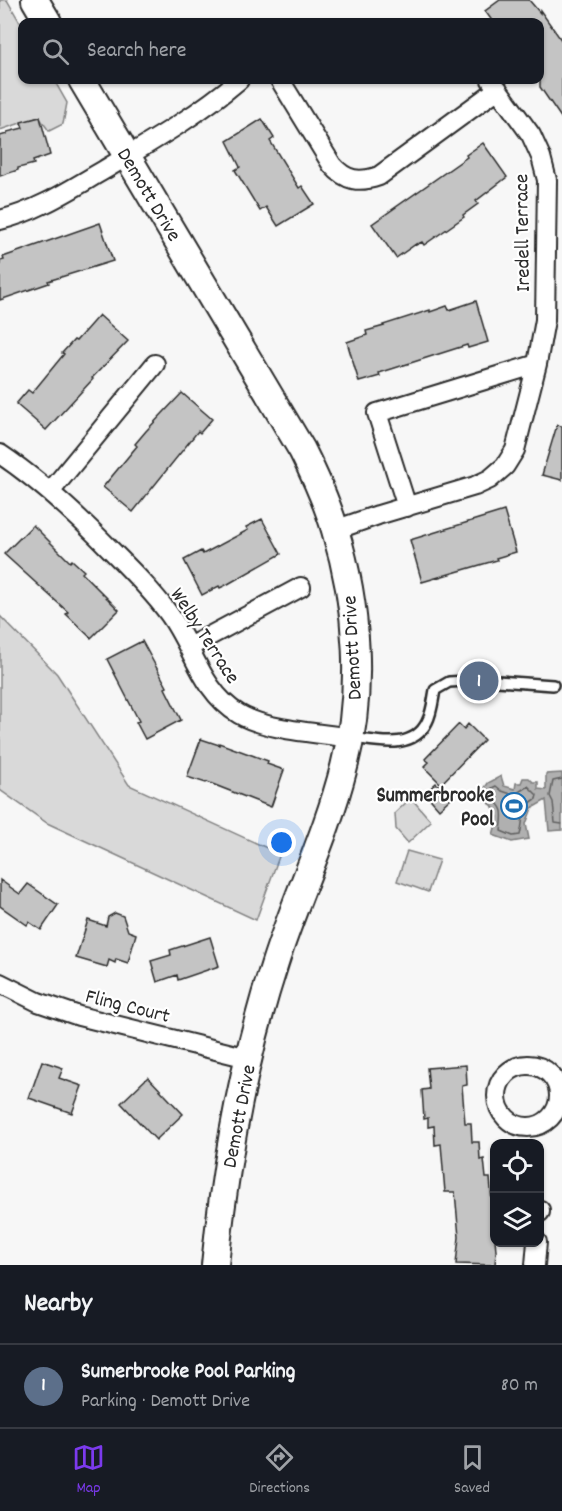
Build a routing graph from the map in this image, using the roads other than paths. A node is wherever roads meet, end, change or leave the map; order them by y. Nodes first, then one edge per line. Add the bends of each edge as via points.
1 (35, 0) edge
2 (46, 18) edge
3 (84, 84) edge
4 (234, 84) edge
5 (282, 84) edge
6 (495, 84) edge
7 (128, 156) junction
8 (0, 220) edge
9 (155, 364) dead end
10 (537, 364) junction
11 (0, 454) edge
12 (50, 492) junction
13 (406, 507) junction
14 (335, 530) junction
15 (301, 587) dead end
16 (189, 647) junction
17 (553, 685) dead end
18 (351, 738) junction
19 (0, 983) edge
20 (248, 1058) junction
21 (537, 1247) edge
22 (215, 1265) edge
23 (535, 1265) edge

1 - 2 street
3 - 7 street, Demott Drive
4 - 7 street via 196,114
5 - 6 street via 332,165 351,180 379,176
6 - 10 street, Iredell Terrace via 531,135 546,180 545,320
7 - 8 street via 50,202
7 - 14 street, Demott Drive via 302,450
9 - 12 street
10 - 13 street, Iredell Terrace via 515,450 505,466 475,486
10 - 13 street via 377,413
11 - 12 street, Welby Terrace
12 - 16 street, Welby Terrace via 148,587
13 - 14 street, Iredell Terrace
14 - 18 street, Demott Drive via 353,615 355,686
15 - 16 street
16 - 18 street, Welby Terrace via 212,690 239,714 264,724
17 - 18 lane via 484,680 449,682 435,690 427,723 402,743
18 - 20 street, Demott Drive via 336,796 274,965
19 - 20 street, Fling Court via 79,1016
20 - 22 street, Demott Drive
21 - 23 street

